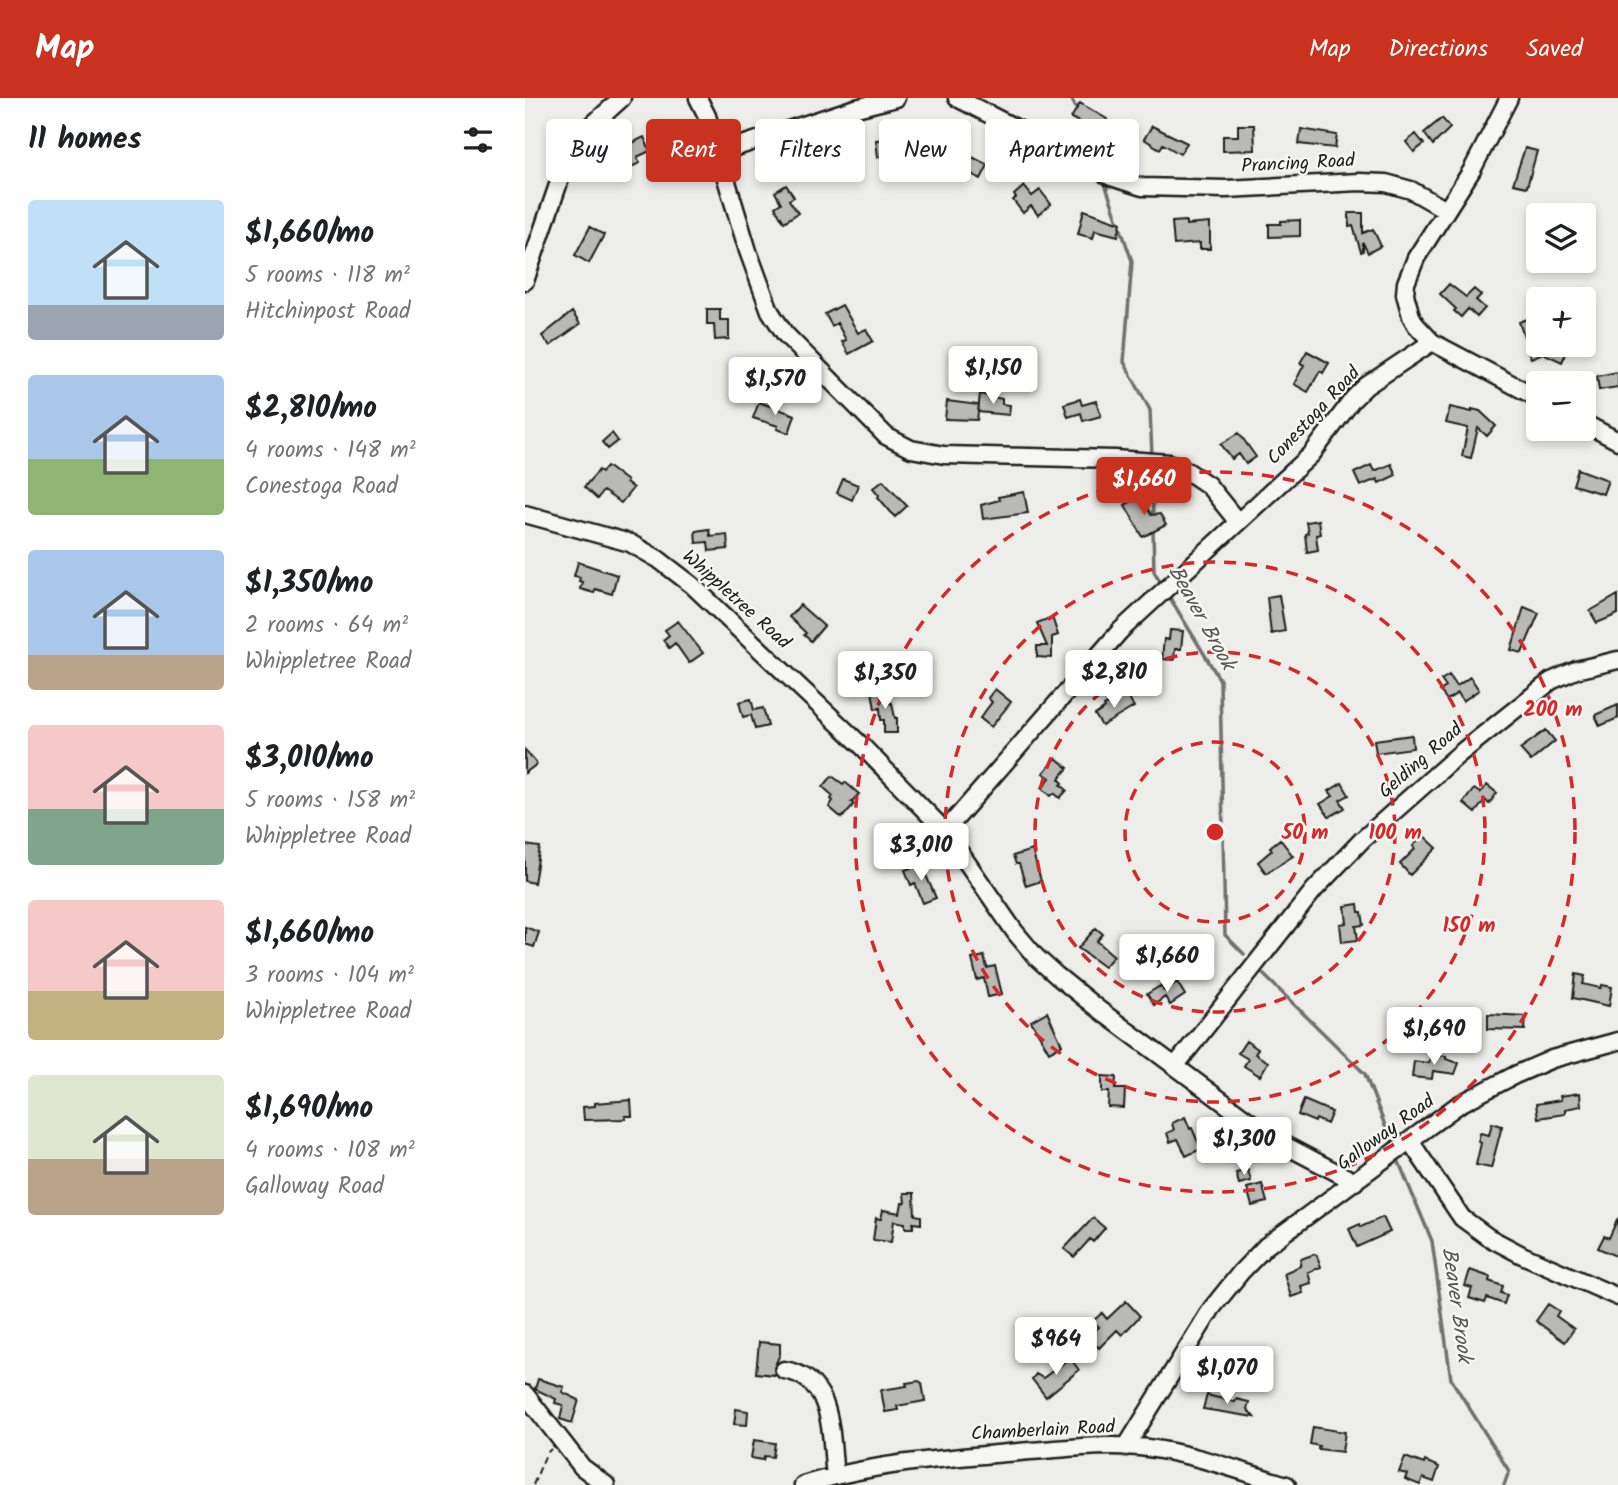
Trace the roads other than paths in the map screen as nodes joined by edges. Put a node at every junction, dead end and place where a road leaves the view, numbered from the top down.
1 (622, 98) edge
2 (698, 98) edge
3 (896, 98) edge
4 (957, 98) edge
5 (1509, 98) edge
6 (708, 119) edge
7 (741, 145) edge
8 (727, 182) edge
9 (1446, 210) junction
10 (525, 281) edge
11 (1432, 342) junction
12 (1526, 392) edge
13 (1596, 429) edge
14 (1618, 441) edge
15 (525, 514) edge
16 (1237, 521) junction
17 (1618, 660) edge
18 (945, 831) junction
19 (1618, 1041) edge
20 (1176, 1066) junction
21 (1410, 1141) junction
22 (1355, 1182) junction
23 (1266, 1247) joint
24 (1618, 1297) edge
25 (784, 1370) dead end
26 (525, 1394) edge
27 (1126, 1447) junction
28 (835, 1476) junction
29 (854, 1479) edge
30 (606, 1485) edge
31 (803, 1485) edge
32 (1287, 1485) edge

1 - 10 street
2 - 6 street
3 - 7 street
4 - 9 street, Prancing Road
5 - 9 street
8 - 16 street
9 - 11 street
11 - 12 street
11 - 16 street, Conestoga Road
13 - 14 street
15 - 18 street, Whippletree Road
16 - 18 street, Conestoga Road
17 - 20 street, Gelding Road
18 - 20 street, Whippletree Road
19 - 21 street, Galloway Road
20 - 22 street, Whippletree Road
21 - 22 street, Galloway Road
21 - 24 street
22 - 23 street, Galloway Road
23 - 27 street, Chamberlain Road
25 - 28 street
26 - 30 street
27 - 29 street, Chamberlain Road
27 - 32 street
28 - 29 street, Chamberlain Road
28 - 31 street, Chamberlain Road

